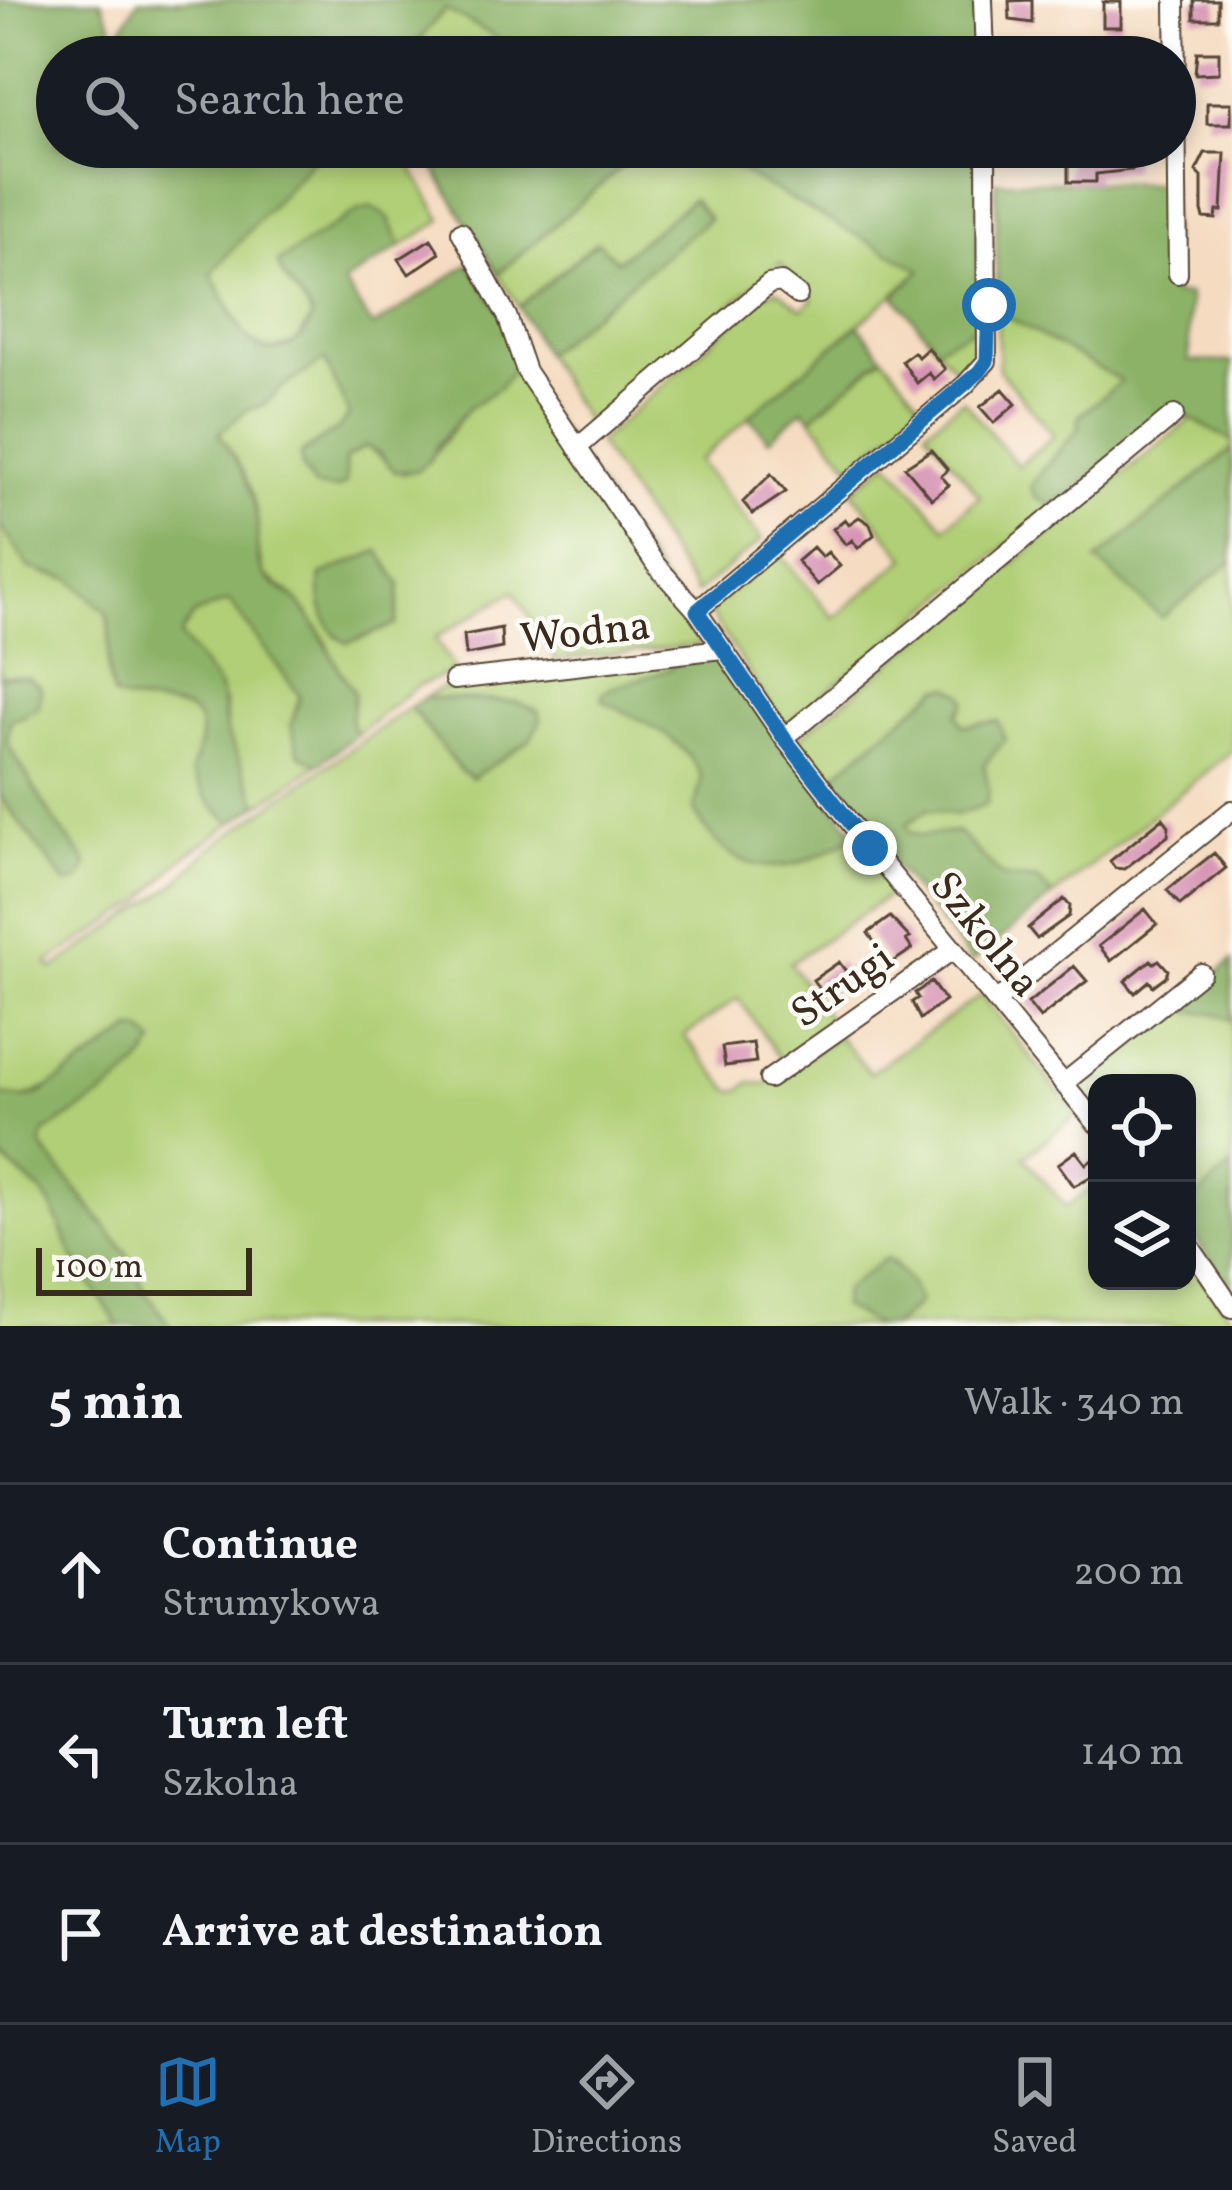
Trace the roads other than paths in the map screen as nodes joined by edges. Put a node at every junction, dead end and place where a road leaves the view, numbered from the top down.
1 (983, 0) edge
2 (1175, 0) edge
3 (984, 36) edge
4 (1175, 36) edge
5 (986, 168) edge
6 (1177, 168) edge
7 (461, 232) dead end
8 (1178, 274) dead end
9 (798, 295) dead end
10 (1174, 415) dead end
11 (577, 448) junction
12 (697, 611) junction
13 (722, 650) junction
14 (454, 680) dead end
15 (784, 738) junction
16 (1232, 810) edge
17 (954, 949) junction
18 (1201, 973) dead end
19 (996, 1001) junction
20 (769, 1079) dead end
21 (1064, 1083) junction
22 (1088, 1113) edge
23 (1196, 1256) edge
24 (1232, 1308) edge

1 - 3 street
2 - 4 street
5 - 12 street
6 - 8 street
7 - 11 street, Szkolna
9 - 11 street
10 - 15 street
11 - 12 street, Szkolna
12 - 13 street, Szkolna
13 - 14 street, Wodna
13 - 15 street, Szkolna
15 - 17 street, Szkolna
16 - 19 street
17 - 19 street, Szkolna
17 - 20 street, Strugi
18 - 21 street
19 - 21 street, Szkolna
21 - 22 street, Szkolna
23 - 24 street

